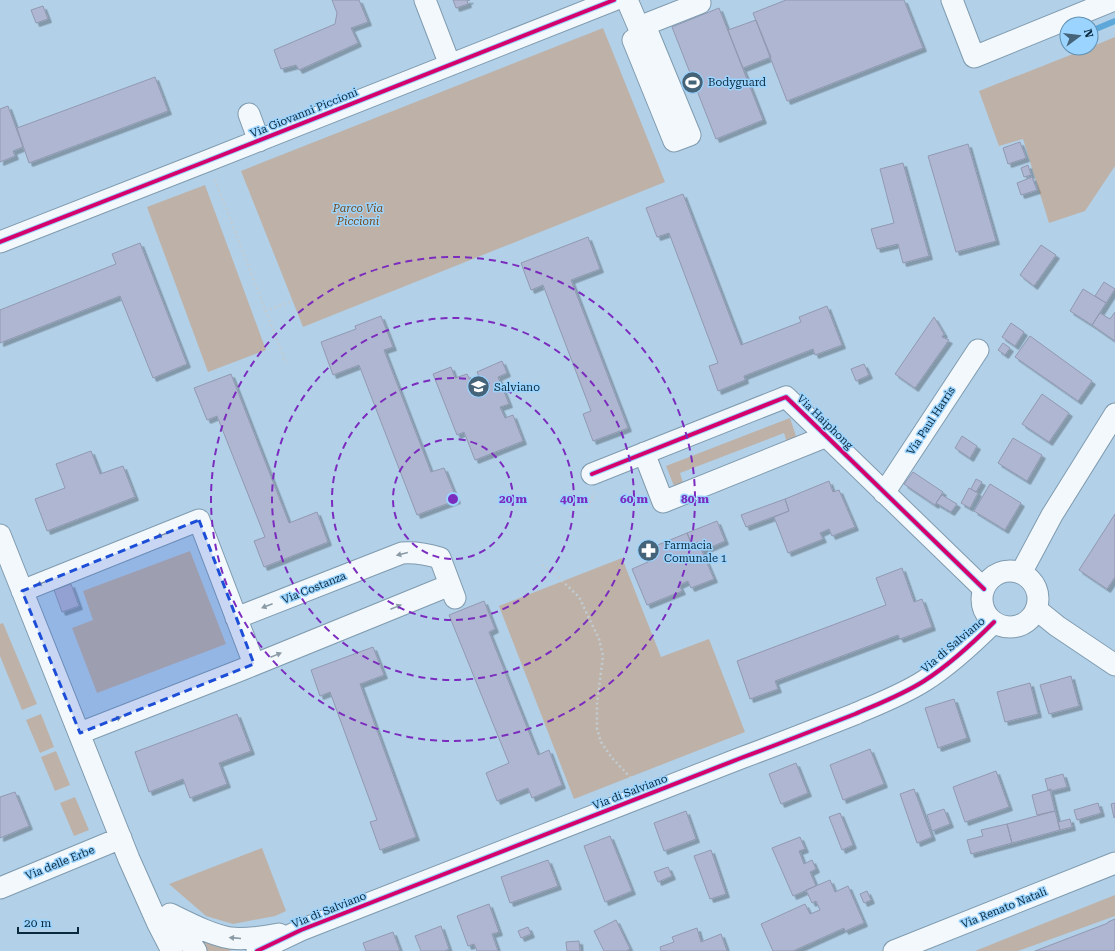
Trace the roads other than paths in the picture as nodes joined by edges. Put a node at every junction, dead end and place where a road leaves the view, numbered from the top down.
1 (425, 0) edge
2 (614, 0) edge
3 (628, 0) edge
4 (952, 0) edge
5 (1114, 0) edge
6 (700, 3) dead end
7 (450, 65) junction
8 (249, 114) dead end
9 (259, 141) junction
10 (0, 242) edge
11 (978, 350) dead end
12 (1115, 414) edge
13 (827, 436) junction
14 (644, 453) junction
15 (592, 474) dead end
16 (884, 493) junction
17 (0, 535) edge
18 (1021, 572) junction
19 (984, 589) junction
20 (22, 590) junction
21 (1036, 609) junction
22 (236, 618) junction
23 (994, 622) junction
24 (254, 664) junction
25 (1115, 665) edge
26 (80, 734) junction
27 (120, 838) junction
28 (1115, 864) edge
29 (0, 888) edge
30 (164, 919) junction
31 (302, 930) junction
32 (163, 951) edge
33 (172, 951) edge
34 (196, 951) edge
35 (257, 951) edge
36 (894, 951) edge

1 - 7 street
2 - 7 street, Via Giovanni Piccioni
3 - 6 street
4 - 5 street
7 - 9 street, Via Giovanni Piccioni
8 - 9 street
9 - 10 street, Via Giovanni Piccioni
11 - 16 street, Via Paul Harris
12 - 18 street
13 - 14 street, Via Haiphong
13 - 14 street, Via Haiphong
13 - 16 street, Via Haiphong
14 - 15 street, Via Haiphong
16 - 19 street, Via Haiphong
17 - 20 street
18 - 19 street
18 - 21 street
19 - 23 street
22 -> 20 street
20 - 26 street
21 - 23 street
21 - 25 street
22 - 24 street
24 -> 22 street, Via Costanza
23 - 31 street, Via di Salviano
26 -> 24 street
26 - 27 street
27 - 29 street, Via delle Erbe
27 - 30 street
28 - 36 street, Via Renato Natali
31 -> 30 street
30 - 32 street
30 - 33 street
30 - 34 street
31 - 35 street, Via di Salviano

